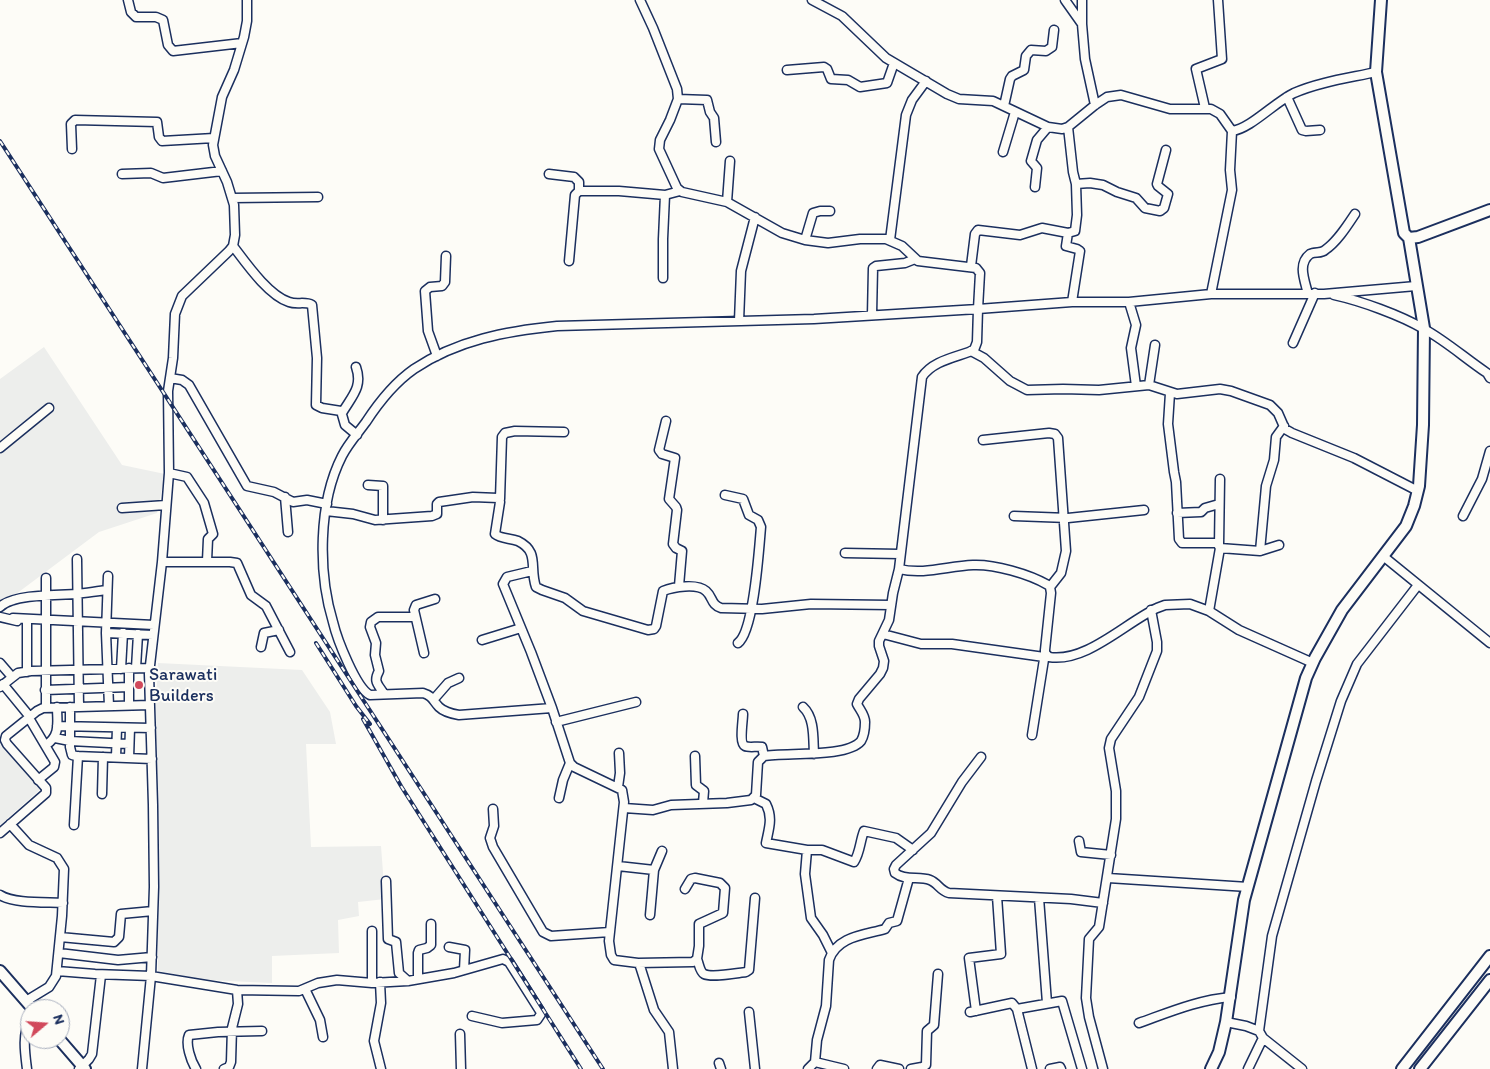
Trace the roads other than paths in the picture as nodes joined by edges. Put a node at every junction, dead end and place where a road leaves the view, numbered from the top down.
1 (128, 0) edge
2 (247, 0) edge
3 (640, 0) edge
4 (812, 0) edge
5 (1065, 0) edge
6 (1082, 0) edge
7 (1218, 0) edge
8 (1380, 0) edge
9 (1082, 24) junction
10 (1054, 30) dead end
11 (242, 43) junction
12 (894, 63) junction
13 (787, 70) dead end
14 (1376, 72) junction
15 (926, 81) junction
16 (1287, 97) junction
17 (678, 99) junction
18 (1095, 104) junction
19 (1004, 106) junction
20 (1205, 108) junction
21 (1015, 112) junction
22 (1048, 127) junction
23 (1068, 127) junction
24 (1320, 130) dead end
25 (1232, 131) junction
26 (214, 138) junction
27 (716, 142) dead end
28 (72, 149) dead end
29 (1166, 150) dead end
30 (1003, 152) dead end
31 (730, 161) dead end
32 (222, 171) junction
33 (122, 174) dead end
34 (549, 174) dead end
35 (1076, 184) junction
36 (1035, 187) dead end
37 (579, 191) junction
38 (680, 191) junction
39 (665, 195) junction
40 (318, 197) dead end
41 (232, 198) junction
42 (727, 202) junction
43 (1490, 210) edge
44 (830, 211) dead end
45 (1354, 214) dead end
46 (755, 218) junction
47 (1068, 233) junction
48 (1409, 238) junction
49 (805, 240) junction
50 (890, 240) junction
51 (233, 246) junction
52 (446, 256) dead end
53 (915, 259) junction
54 (569, 261) dead end
55 (971, 266) junction
56 (663, 278) dead end
57 (1416, 286) junction
58 (1211, 294) junction
59 (1311, 294) junction
60 (1324, 294) junction
61 (1072, 302) junction
62 (1129, 302) junction
63 (978, 309) junction
64 (872, 315) junction
65 (739, 321) junction
66 (1424, 328) junction
67 (1293, 343) dead end
68 (1155, 345) dead end
69 (971, 351) junction
70 (437, 356) junction
71 (356, 366) dead end
72 (170, 378) junction
73 (1490, 378) edge
74 (1149, 385) junction
75 (1136, 386) junction
76 (1170, 393) junction
77 (49, 408) dead end
78 (342, 413) junction
79 (666, 421) dead end
80 (1284, 426) junction
81 (564, 432) dead end
82 (357, 435) junction
83 (983, 440) dead end
84 (0, 448) edge
85 (1490, 451) edge
86 (169, 473) junction
87 (1220, 479) dead end
88 (368, 485) dead end
89 (1418, 491) junction
90 (725, 495) dead end
91 (285, 497) junction
92 (500, 499) junction
93 (1219, 504) junction
94 (166, 505) junction
95 (122, 508) dead end
96 (326, 508) junction
97 (1144, 510) dead end
98 (1177, 513) junction
99 (1014, 516) dead end
100 (1463, 516) dead end
101 (1064, 518) junction
102 (383, 520) junction
103 (288, 532) dead end
104 (1279, 545) dead end
105 (1220, 546) junction
106 (1260, 551) junction
107 (845, 553) dead end
108 (900, 554) junction
109 (1383, 556) junction
110 (77, 558) dead end
111 (207, 561) junction
112 (162, 562) junction
113 (900, 569) junction
114 (532, 571) junction
115 (108, 576) dead end
116 (46, 578) dead end
117 (1418, 585) junction
118 (680, 586) junction
119 (1050, 587) junction
120 (108, 590) junction
121 (46, 594) junction
122 (77, 594) junction
123 (435, 599) dead end
124 (891, 605) junction
125 (0, 607) edge
126 (752, 608) junction
127 (1152, 610) junction
128 (1209, 611) junction
129 (0, 617) edge
130 (414, 617) junction
131 (13, 618) dead end
132 (45, 620) junction
133 (26, 621) junction
134 (78, 621) junction
135 (106, 622) junction
136 (154, 625) junction
137 (522, 628) junction
138 (279, 630) junction
139 (106, 633) junction
140 (123, 634) junction
141 (138, 634) junction
142 (883, 634) junction
143 (153, 635) junction
144 (482, 640) dead end
145 (738, 643) dead end
146 (1490, 643) edge
147 (261, 647) dead end
148 (290, 652) dead end
149 (424, 653) dead end
150 (1045, 655) junction
151 (0, 663) edge
152 (1312, 663) junction
153 (128, 668) junction
154 (149, 668) junction
155 (78, 669) junction
156 (107, 669) junction
157 (45, 671) junction
158 (27, 672) junction
159 (12, 677) junction
160 (459, 678) dead end
161 (2, 686) edge
162 (109, 687) junction
163 (129, 687) junction
164 (78, 688) junction
165 (45, 690) junction
166 (384, 694) junction
167 (434, 699) junction
168 (636, 702) dead end
169 (129, 705) junction
170 (150, 705) junction
171 (109, 706) junction
172 (46, 707) junction
173 (57, 707) junction
174 (70, 707) junction
175 (79, 707) junction
176 (804, 707) dead end
177 (552, 708) junction
178 (743, 714) dead end
179 (29, 718) junction
180 (556, 722) junction
181 (57, 726) junction
182 (70, 727) junction
183 (117, 728) junction
184 (130, 728) junction
185 (151, 728) junction
186 (1032, 735) dead end
187 (55, 738) junction
188 (70, 741) junction
189 (116, 744) junction
190 (129, 744) junction
191 (46, 745) junction
192 (619, 753) dead end
193 (814, 754) junction
194 (78, 756) junction
195 (695, 756) dead end
196 (764, 756) junction
197 (103, 757) junction
198 (981, 757) dead end
199 (116, 758) junction
200 (129, 758) junction
201 (152, 758) junction
202 (570, 763) junction
203 (38, 780) junction
204 (618, 787) junction
205 (102, 794) dead end
206 (559, 798) dead end
207 (754, 798) junction
208 (702, 803) junction
209 (624, 808) junction
210 (494, 809) dead end
211 (10, 824) junction
212 (74, 825) dead end
213 (0, 833) edge
214 (1079, 841) dead end
215 (807, 850) junction
216 (912, 850) junction
217 (662, 851) dead end
218 (1111, 855) junction
219 (618, 866) junction
220 (654, 870) junction
221 (909, 878) junction
222 (1108, 878) junction
223 (386, 881) dead end
224 (1248, 887) junction
225 (685, 888) dead end
226 (0, 895) edge
227 (997, 896) junction
228 (754, 898) dead end
229 (1039, 898) junction
230 (63, 903) junction
231 (1103, 903) junction
232 (153, 912) junction
233 (650, 915) dead end
234 (431, 924) dead end
235 (372, 931) dead end
236 (610, 932) junction
237 (60, 937) junction
238 (449, 947) dead end
239 (59, 953) junction
240 (832, 953) junction
241 (1490, 956) edge
242 (152, 957) junction
243 (697, 960) junction
244 (638, 963) junction
245 (57, 970) junction
246 (464, 970) junction
247 (0, 971) edge
248 (938, 974) dead end
249 (101, 975) junction
250 (151, 976) junction
251 (418, 979) junction
252 (1490, 980) edge
253 (408, 981) junction
254 (376, 982) junction
255 (305, 989) junction
256 (238, 990) junction
257 (1231, 997) junction
258 (25, 999) edge
259 (36, 999) edge
260 (1047, 1003) junction
261 (1017, 1009) junction
262 (749, 1012) dead end
263 (472, 1016) dead end
264 (1226, 1022) junction
265 (1139, 1023) dead end
266 (262, 1031) dead end
267 (232, 1032) junction
268 (460, 1034) dead end
269 (1261, 1035) junction
270 (323, 1037) dead end
271 (26, 1049) edge
272 (67, 1049) edge
273 (815, 1062) junction
274 (82, 1068) edge
275 (27, 1069) edge
276 (142, 1069) edge
277 (196, 1069) edge
278 (224, 1069) edge
279 (381, 1069) edge
280 (461, 1069) edge
281 (673, 1069) edge
282 (755, 1069) edge
283 (808, 1069) edge
284 (844, 1069) edge
285 (877, 1069) edge
286 (899, 1069) edge
287 (911, 1069) edge
288 (1032, 1069) edge
289 (1050, 1069) edge
290 (1061, 1069) edge
291 (1082, 1069) edge
292 (1103, 1069) edge
293 (1211, 1069) edge
294 (1248, 1069) edge
295 (1302, 1069) edge
296 (1402, 1069) edge
297 (1420, 1069) edge

1 - 11 street
2 - 11 street
3 - 17 street
4 - 12 street
5 - 9 street
6 - 9 street
7 - 20 street
8 - 14 street
9 - 18 street
10 - 19 street
11 - 26 street
12 - 13 street
12 - 15 street
14 - 16 street
14 - 48 street
15 - 19 street
15 - 50 street
16 - 24 street
16 - 25 street
17 - 27 street
17 - 38 street
18 - 20 street
18 - 23 street
19 - 21 street
20 - 25 street
21 - 22 street
21 - 30 street
22 - 23 street
22 - 36 street
23 - 35 street
25 - 58 street
26 - 28 street
26 - 32 street
29 - 35 street
31 - 42 street
32 - 33 street
32 - 41 street
34 - 37 street
35 - 47 street
37 - 39 street
37 - 54 street
38 - 39 street
38 - 42 street
39 - 56 street
40 - 41 street
41 - 51 street
42 - 46 street
43 - 48 street
44 - 49 street
45 - 59 street
46 - 49 street
46 - 65 street
47 - 55 street
47 - 61 street
48 - 57 street
49 - 50 street
50 - 53 street
51 - 72 street
51 - 78 street
52 - 70 street
53 - 55 street
53 - 64 street
55 - 63 street
57 - 60 street
57 - 66 street
58 - 59 street
58 - 62 street
59 - 60 street
59 - 67 street
60 - 66 street
61 - 62 street
61 - 63 street
62 - 75 street
63 - 64 street
63 - 69 street
64 - 65 street
65 - 70 street
66 - 73 street
66 - 89 street
68 - 74 street
69 - 75 street
69 - 108 street
70 - 82 street
71 - 78 street
72 - 86 street
72 - 91 street
74 - 75 street
74 - 76 street
76 - 80 street
76 - 98 street
77 - 84 street
78 - 82 street
79 - 118 street
80 - 89 street
80 - 106 street
81 - 92 street
82 - 96 street
83 - 101 street
85 - 100 street
86 - 94 street
86 - 111 street
87 - 93 street
88 - 102 street
89 - 109 street
90 - 126 street
91 - 96 street
91 - 103 street
92 - 102 street
92 - 114 street
93 - 98 street
93 - 105 street
94 - 95 street
94 - 112 street
96 - 102 street
96 - 166 street
97 - 101 street
98 - 105 street
99 - 101 street
101 - 119 street
104 - 106 street
105 - 106 street
105 - 128 street
107 - 108 street
108 - 113 street
109 - 117 street
109 - 152 street
110 - 122 street
111 - 112 street
111 - 138 street
112 - 136 street
113 - 119 street
113 - 124 street
114 - 118 street
114 - 137 street
115 - 120 street
116 - 121 street
117 - 146 street
117 - 269 street
118 - 126 street
119 - 150 street
120 - 122 street
120 - 135 street
121 - 122 street
121 - 125 street
121 - 132 street
122 - 134 street
123 - 130 street
124 - 126 street
124 - 142 street
126 - 145 street
127 - 128 street
127 - 150 street
127 - 218 street
128 - 152 street
129 - 133 street
130 - 149 street
130 - 166 street
131 - 133 street
132 - 133 street
132 - 134 street
132 - 157 street
133 - 158 street
134 - 135 street
134 - 155 street
135 - 136 street
135 - 139 street
136 - 143 street
137 - 144 street
137 - 177 street
138 - 147 street
138 - 148 street
139 - 140 street
139 - 156 street
140 - 141 street
140 - 153 street
141 - 143 street
141 - 153 street
142 - 150 street
142 - 193 street
143 - 154 street
150 - 186 street
151 - 159 street
152 - 224 street
153 - 154 street
153 - 156 street
153 - 163 street
154 - 170 street
155 - 156 street
155 - 157 street
155 - 164 street
156 - 162 street
157 - 158 street
157 - 165 street
158 - 159 street
159 - 161 street
160 - 167 street
161 - 179 street
162 - 163 street
162 - 164 street
162 - 171 street
163 - 169 street
164 - 165 street
164 - 175 street
165 - 172 street
166 - 167 street
167 - 177 street
168 - 180 street
169 - 170 street
169 - 171 street
170 - 185 street
171 - 175 street
172 - 173 street
172 - 179 street
173 - 174 street
173 - 181 street
174 - 175 street
174 - 182 street
176 - 193 street
177 - 180 street
178 - 196 street
179 - 191 street
179 - 203 street
180 - 202 street
181 - 182 street
181 - 187 street
182 - 183 street
182 - 188 street
183 - 184 street
183 - 189 street
184 - 185 street
184 - 190 street
185 - 201 street
187 - 188 street
187 - 191 street
188 - 189 street
188 - 194 street
189 - 190 street
189 - 199 street
190 - 200 street
191 - 203 street
192 - 204 street
193 - 196 street
194 - 197 street
194 - 212 street
195 - 208 street
196 - 207 street
197 - 199 street
197 - 205 street
198 - 216 street
199 - 200 street
200 - 201 street
201 - 232 street
202 - 204 street
202 - 206 street
203 - 211 street
204 - 209 street
207 - 208 street
207 - 215 street
208 - 209 street
209 - 219 street
210 - 236 street
211 - 213 street
211 - 230 street
214 - 218 street
215 - 216 street
215 - 240 street
216 - 221 street
217 - 220 street
218 - 222 street
219 - 220 street
219 - 236 street
220 - 233 street
221 - 227 street
221 - 240 street
222 - 224 street
222 - 231 street
223 - 253 street
224 - 257 street
225 - 243 street
226 - 230 street
227 - 229 street
227 - 261 street
228 - 243 street
229 - 231 street
229 - 260 street
230 - 237 street
231 - 292 street
232 - 237 street
232 - 242 street
234 - 251 street
235 - 254 street
236 - 244 street
237 - 239 street
238 - 246 street
239 - 242 street
239 - 245 street
240 - 273 street
241 - 296 street
242 - 250 street
243 - 244 street
244 - 281 street
245 - 249 street
245 - 259 street
246 - 251 street
246 - 263 street
247 - 258 street
248 - 287 street
249 - 250 street
249 - 274 street
250 - 256 street
250 - 276 street
251 - 253 street
252 - 297 street
253 - 254 street
254 - 255 street
254 - 279 street
255 - 256 street
255 - 270 street
256 - 267 street
257 - 264 street
257 - 265 street
260 - 261 street
260 - 291 street
261 - 288 street
262 - 282 street
264 - 269 street
264 - 293 street
266 - 267 street
267 - 277 street
267 - 278 street
268 - 280 street
269 - 294 street
269 - 295 street
271 - 275 street
272 - 274 street
273 - 283 street
273 - 284 street
285 - 286 street
289 - 290 street

